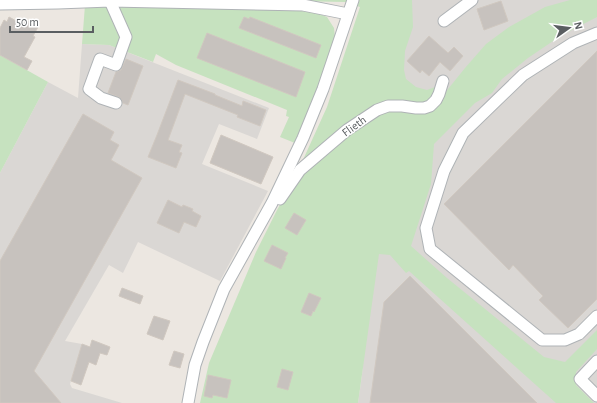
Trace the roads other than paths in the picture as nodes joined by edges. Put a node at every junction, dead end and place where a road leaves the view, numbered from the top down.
1 (353, 0) edge
2 (472, 0) edge
3 (110, 1) junction
4 (0, 4) edge
5 (348, 14) junction
6 (444, 21) dead end
7 (597, 32) edge
8 (443, 81) dead end
9 (116, 103) dead end
10 (273, 200) junction
11 (597, 316) edge
12 (597, 361) edge
13 (597, 396) edge
14 (188, 403) edge

1 - 5 street, Flieth
2 - 6 street
3 - 4 street
3 - 5 street
3 - 9 street
5 - 10 street, Flieth
7 - 11 street
8 - 10 street, Flieth
10 - 14 street, Flieth
12 - 13 street

